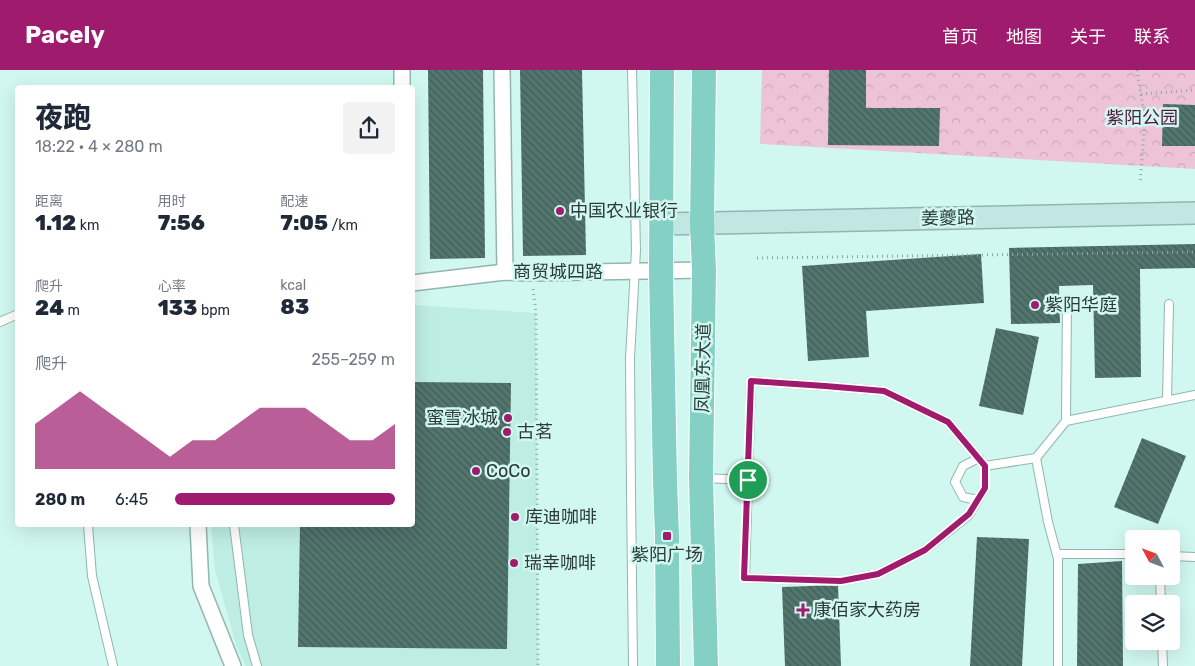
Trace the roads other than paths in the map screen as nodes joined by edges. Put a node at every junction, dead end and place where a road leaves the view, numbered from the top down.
1 (402, 70) edge
2 (502, 70) edge
3 (632, 70) edge
4 (662, 70) edge
5 (704, 70) edge
6 (402, 85) edge
7 (1195, 213) edge
8 (662, 224) junction
9 (702, 224) junction
10 (661, 270) junction
11 (704, 270) junction
12 (635, 271) junction
13 (505, 272) junction
14 (415, 284) edge
15 (1067, 299) dead end
16 (1169, 304) dead end
17 (15, 315) edge
18 (0, 322) edge
19 (1195, 396) edge
20 (1167, 400) junction
21 (1066, 420) junction
22 (979, 458) junction
23 (1036, 458) junction
24 (985, 466) junction
25 (701, 478) junction
26 (748, 480) junction
27 (978, 500) junction
28 (88, 527) edge
29 (198, 527) edge
30 (234, 527) edge
31 (1057, 554) junction
32 (1125, 554) edge
33 (1180, 556) edge
34 (1195, 557) edge
35 (1163, 650) edge
36 (112, 666) edge
37 (233, 666) edge
38 (257, 666) edge
39 (633, 666) edge
40 (668, 666) edge
41 (706, 666) edge
42 (1058, 666) edge
43 (1164, 666) edge

1 - 6 street
2 - 13 street
3 - 12 lane
4 - 8 main road
5 - 9 main road, 凤凰东大道
7 - 9 street, 姜夔路
8 - 9 street, 姜夔路
8 - 10 main road
9 - 11 main road, 凤凰东大道
10 - 11 street, 商贸城四路
10 - 12 street, 商贸城四路
10 - 40 main road
11 - 25 main road, 凤凰东大道
12 - 13 street, 商贸城四路
12 - 39 lane
13 - 14 street, 商贸城四路
15 - 21 lane
16 - 20 lane
17 - 18 lane
19 - 20 lane
20 - 21 lane
21 - 23 lane
22 - 24 lane
22 - 26 lane
22 - 27 lane
23 - 24 lane
23 - 31 lane
24 - 27 lane
25 - 26 lane
25 - 41 main road, 凤凰东大道
26 - 27 lane
28 - 36 lane
29 - 37 street
30 - 38 lane
31 - 32 lane
31 - 42 lane
33 - 34 lane
35 - 43 lane

